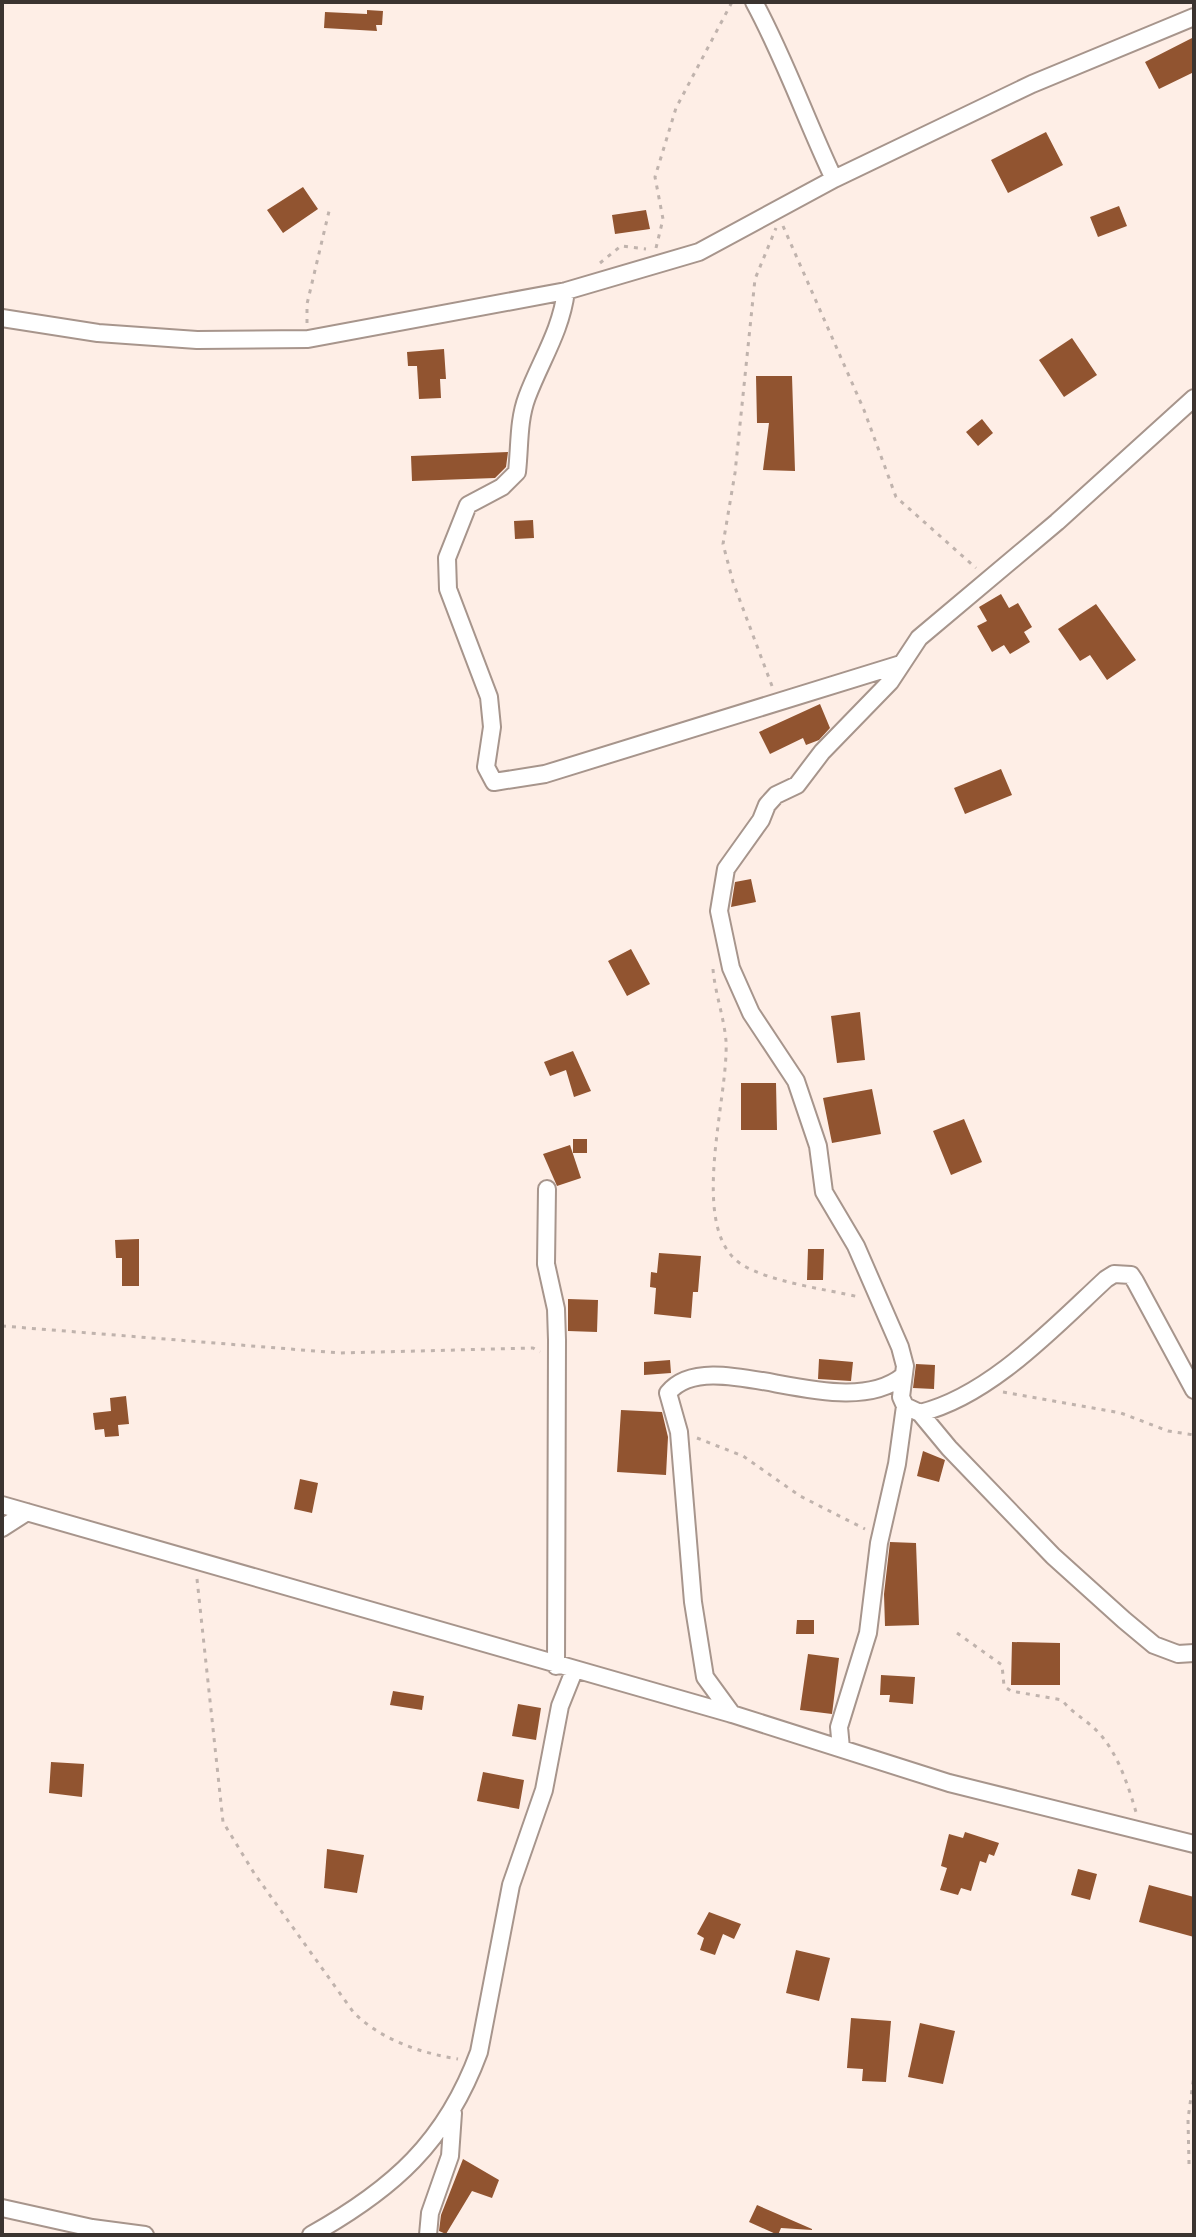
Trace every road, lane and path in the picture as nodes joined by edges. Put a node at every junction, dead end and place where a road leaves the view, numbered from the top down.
1 (732, 2) edge
2 (754, 2) edge
3 (1194, 17) edge
4 (834, 179) junction
5 (330, 207) dead end
6 (584, 286) junction
7 (566, 291) junction
8 (2, 318) edge
9 (308, 339) junction
10 (1194, 398) edge
11 (992, 578) junction
12 (901, 664) junction
13 (777, 701) junction
14 (713, 967) dead end
15 (547, 1189) dead end
16 (878, 1302) junction
17 (2, 1326) edge
18 (557, 1361) junction
19 (903, 1376) junction
20 (982, 1382) junction
21 (1194, 1390) edge
22 (912, 1409) junction
23 (679, 1432) junction
24 (1194, 1435) edge
25 (2, 1505) edge
26 (27, 1512) junction
27 (2, 1528) edge
28 (879, 1543) junction
29 (195, 1559) junction
30 (957, 1633) dead end
31 (1194, 1653) edge
32 (556, 1666) junction
33 (574, 1671) junction
34 (732, 1714) junction
35 (841, 1748) junction
36 (1142, 1831) junction
37 (1194, 1844) edge
38 (475, 2062) junction
39 (1194, 2075) edge
40 (454, 2106) junction
41 (1189, 2164) dead end
42 (2, 2208) edge
43 (337, 2227) edge
44 (145, 2235) edge
45 (311, 2235) edge
46 (428, 2235) edge

1 - 6 path
2 - 4 street
3 - 4 street
4 - 6 street
5 - 9 path
6 - 7 street
7 - 9 street
7 - 13 street
8 - 9 street
10 - 11 street
11 - 12 street
11 - 13 path
12 - 13 street
12 - 16 street
14 - 16 path
15 - 18 street
16 - 19 street
17 - 18 path
18 - 32 street
19 - 22 street
19 - 23 street
20 - 21 street
20 - 22 street
20 - 24 path
22 - 28 street
22 - 31 street
23 - 28 path
23 - 34 street
25 - 26 street
26 - 27 street
26 - 29 street
28 - 35 street
29 - 32 street
29 - 38 path
30 - 36 path
32 - 33 street
33 - 34 street
33 - 38 street
34 - 35 street
35 - 36 street
36 - 37 street
38 - 40 street
39 - 41 path
40 - 43 street
40 - 46 street
42 - 44 street
43 - 45 street

